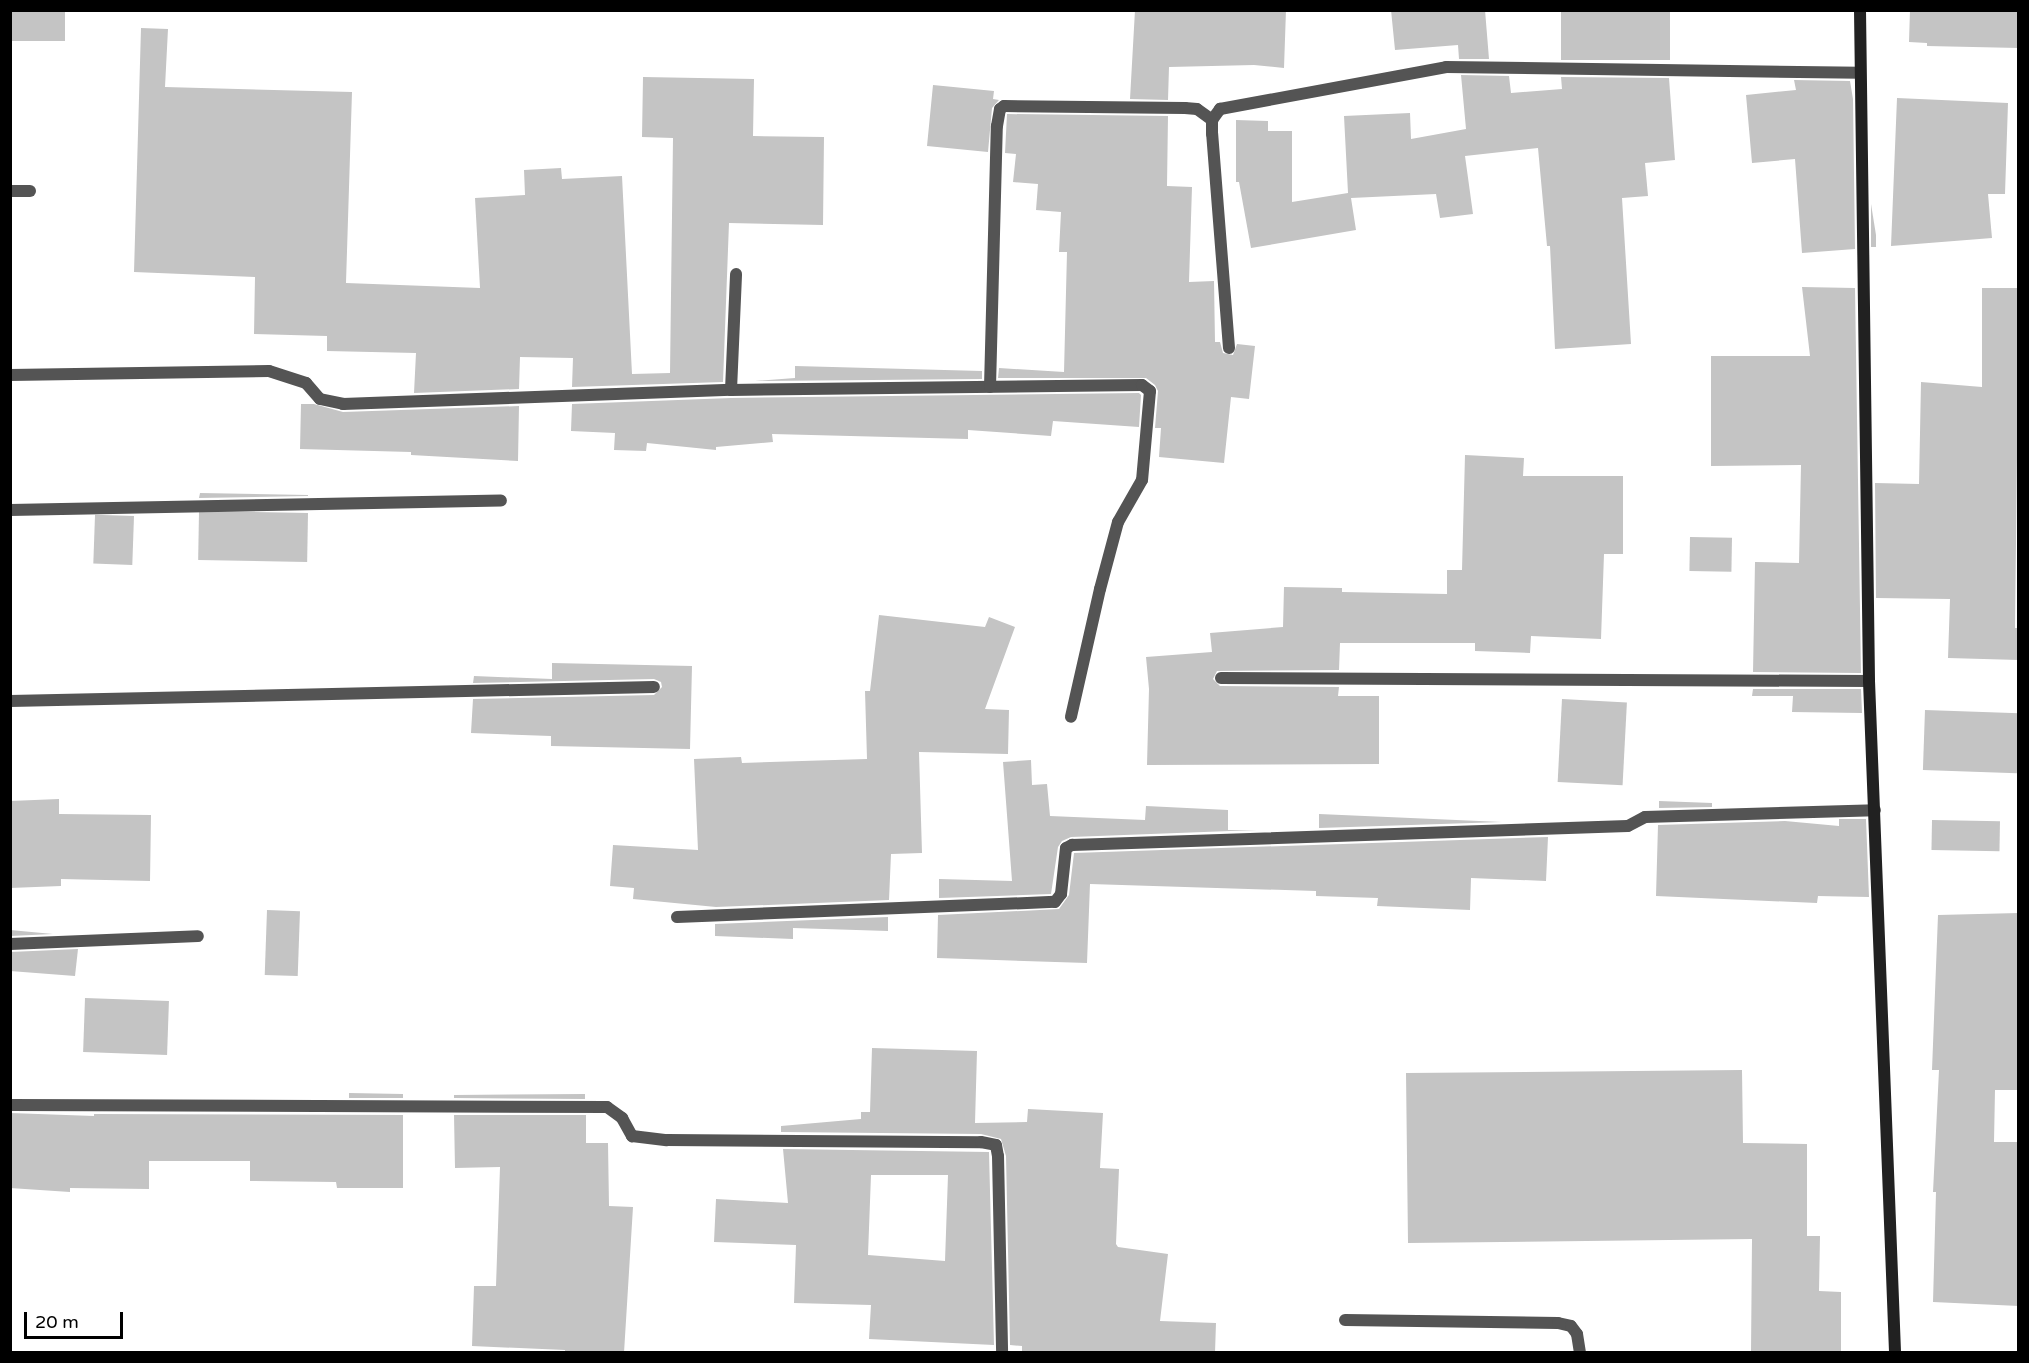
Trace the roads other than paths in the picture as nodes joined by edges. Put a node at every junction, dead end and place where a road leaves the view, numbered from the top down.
1 (1860, 10) edge
2 (1860, 73) junction
3 (1212, 120) junction
4 (10, 191) edge
5 (30, 191) dead end
6 (736, 274) dead end
7 (1228, 348) dead end
8 (10, 375) edge
9 (990, 387) junction
10 (730, 390) junction
11 (501, 501) dead end
12 (10, 510) edge
13 (1221, 678) dead end
14 (1869, 681) junction
15 (654, 687) dead end
16 (10, 701) edge
17 (1071, 717) dead end
18 (1875, 810) junction
19 (677, 917) dead end
20 (198, 936) dead end
21 (10, 944) edge
22 (10, 1105) edge
23 (1345, 1320) dead end
24 (1002, 1353) edge
25 (1580, 1353) edge
26 (1895, 1353) edge

1 - 2 main road
2 - 3 street
2 - 14 main road
3 - 7 street
3 - 9 street
4 - 5 street
6 - 10 street
8 - 10 street
9 - 10 street
9 - 17 street
11 - 12 street
13 - 14 street
14 - 18 main road
15 - 16 street
18 - 19 street
18 - 26 main road
20 - 21 street
22 - 24 street
23 - 25 street

